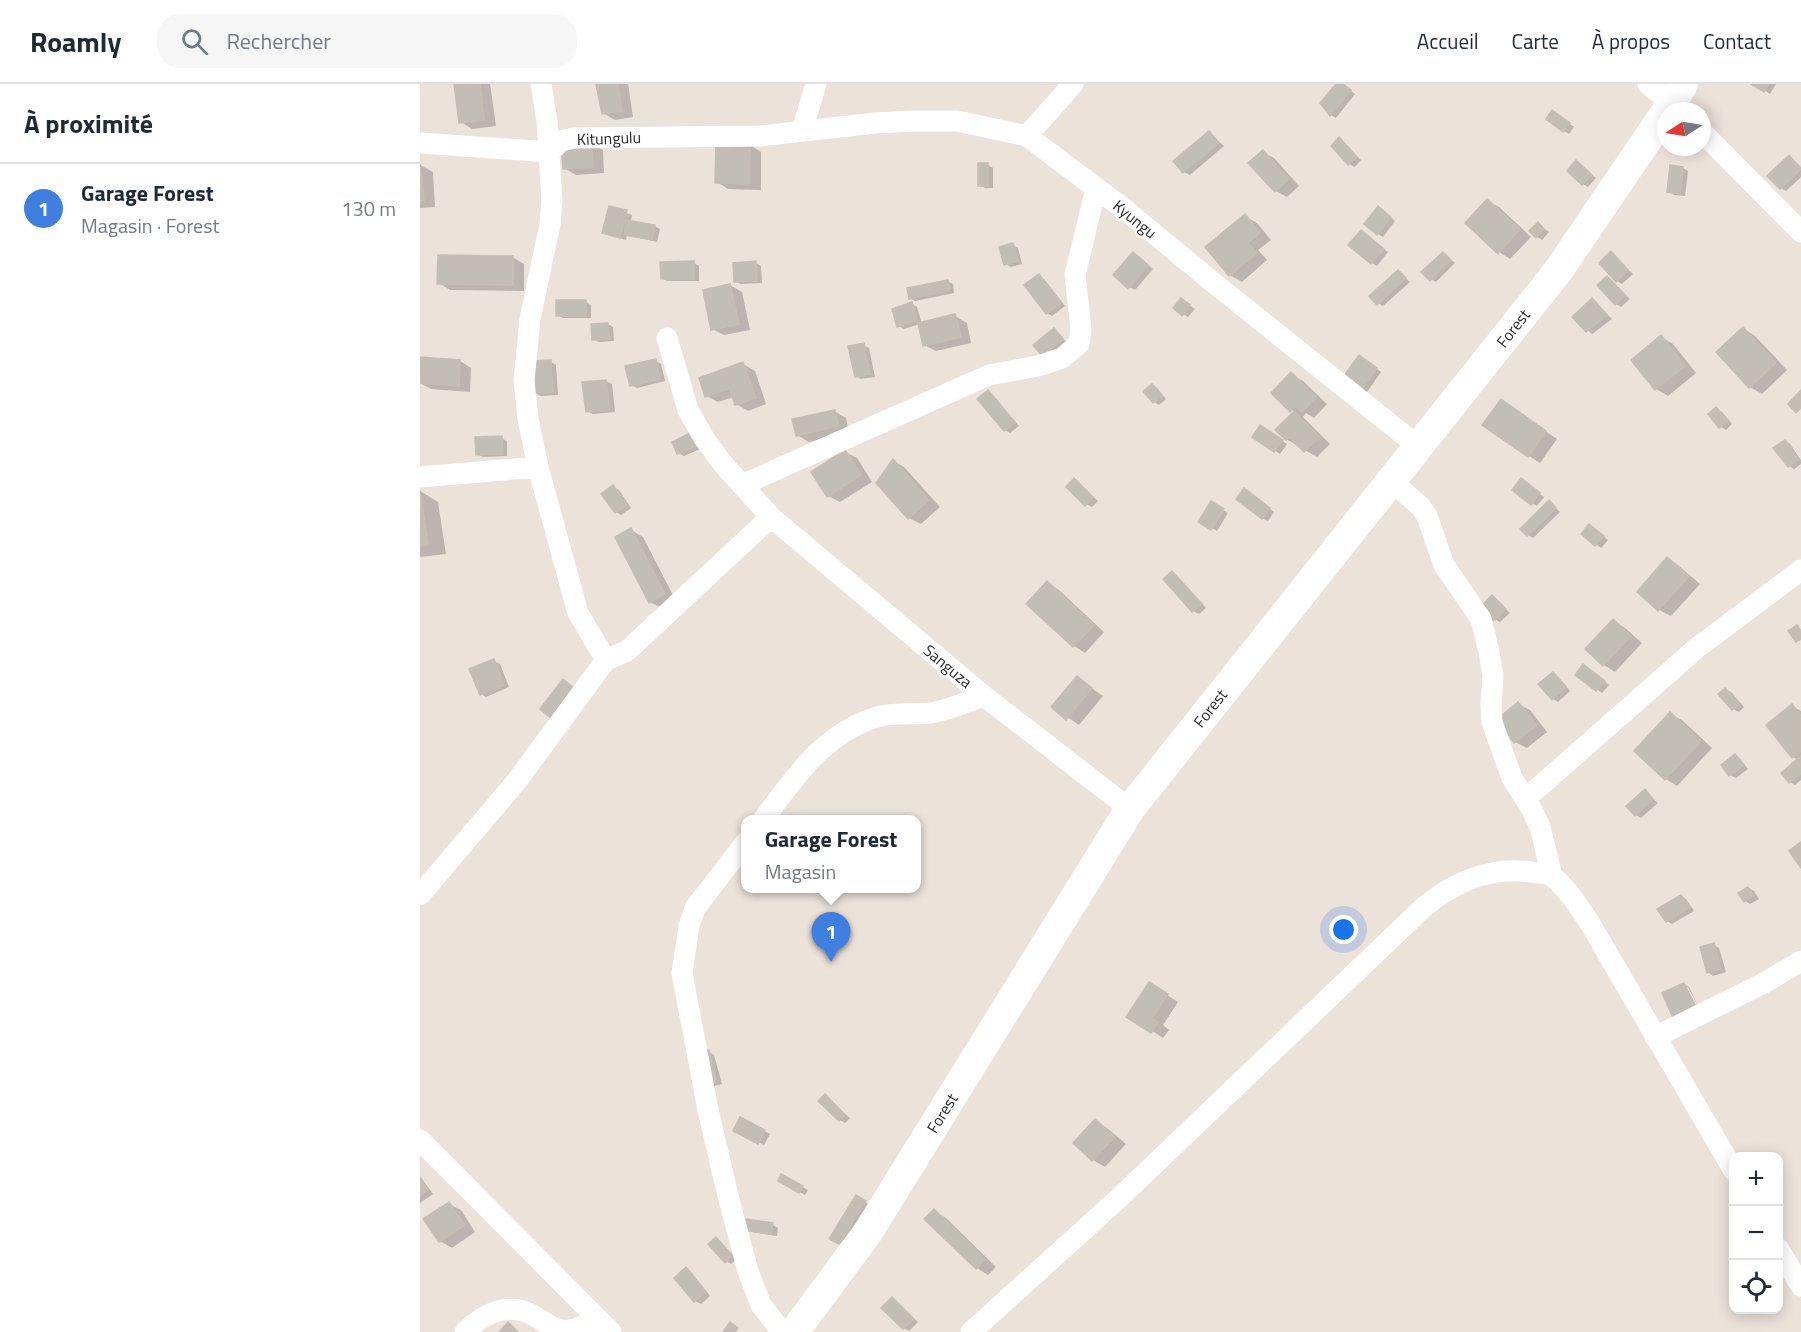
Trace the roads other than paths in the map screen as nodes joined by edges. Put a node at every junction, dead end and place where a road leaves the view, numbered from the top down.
1 (541, 84) edge
2 (816, 84) edge
3 (1073, 84) edge
4 (1648, 84) edge
5 (1670, 102) edge
6 (1657, 127) edge
7 (802, 131) junction
8 (1027, 136) junction
9 (1711, 141) edge
10 (420, 143) edge
11 (550, 152) junction
12 (1096, 188) junction
13 (1801, 232) edge
14 (667, 339) dead end
15 (1419, 447) junction
16 (538, 467) junction
17 (420, 477) edge
18 (1390, 480) junction
19 (742, 485) junction
20 (771, 516) junction
21 (1801, 570) edge
22 (606, 660) junction
23 (984, 696) junction
24 (1525, 798) junction
25 (1130, 809) junction
26 (766, 815) edge
27 (741, 848) edge
28 (1552, 876) junction
29 (420, 895) edge
30 (1801, 961) edge
31 (1655, 1037) junction
32 (420, 1140) edge
33 (1729, 1163) edge
34 (1783, 1254) edge
35 (1800, 1281) edge
36 (604, 1325) edge
37 (465, 1332) edge
38 (782, 1332) edge
39 (794, 1332) edge
40 (971, 1332) edge

1 - 11 street
2 - 7 street
3 - 8 street
4 - 5 street
6 - 15 street, Forest
7 - 8 street, Kyungu
7 - 11 street, Kitungulu
8 - 12 street, Kyungu
9 - 13 street
10 - 11 street
11 - 16 street
12 - 15 street, Kyungu
12 - 19 street
14 - 19 street, Sanguza
15 - 18 street, Forest
16 - 17 street
16 - 22 street
18 - 24 street
18 - 25 street, Forest
19 - 20 street, Sanguza
20 - 22 street
20 - 23 street, Sanguza
21 - 24 street
22 - 29 street
23 - 25 street, Sanguza
23 - 26 street
24 - 28 street
25 - 39 street, Forest
27 - 38 street
28 - 31 street
28 - 40 street
30 - 31 street
31 - 33 street
32 - 36 street
34 - 35 street
36 - 37 street

